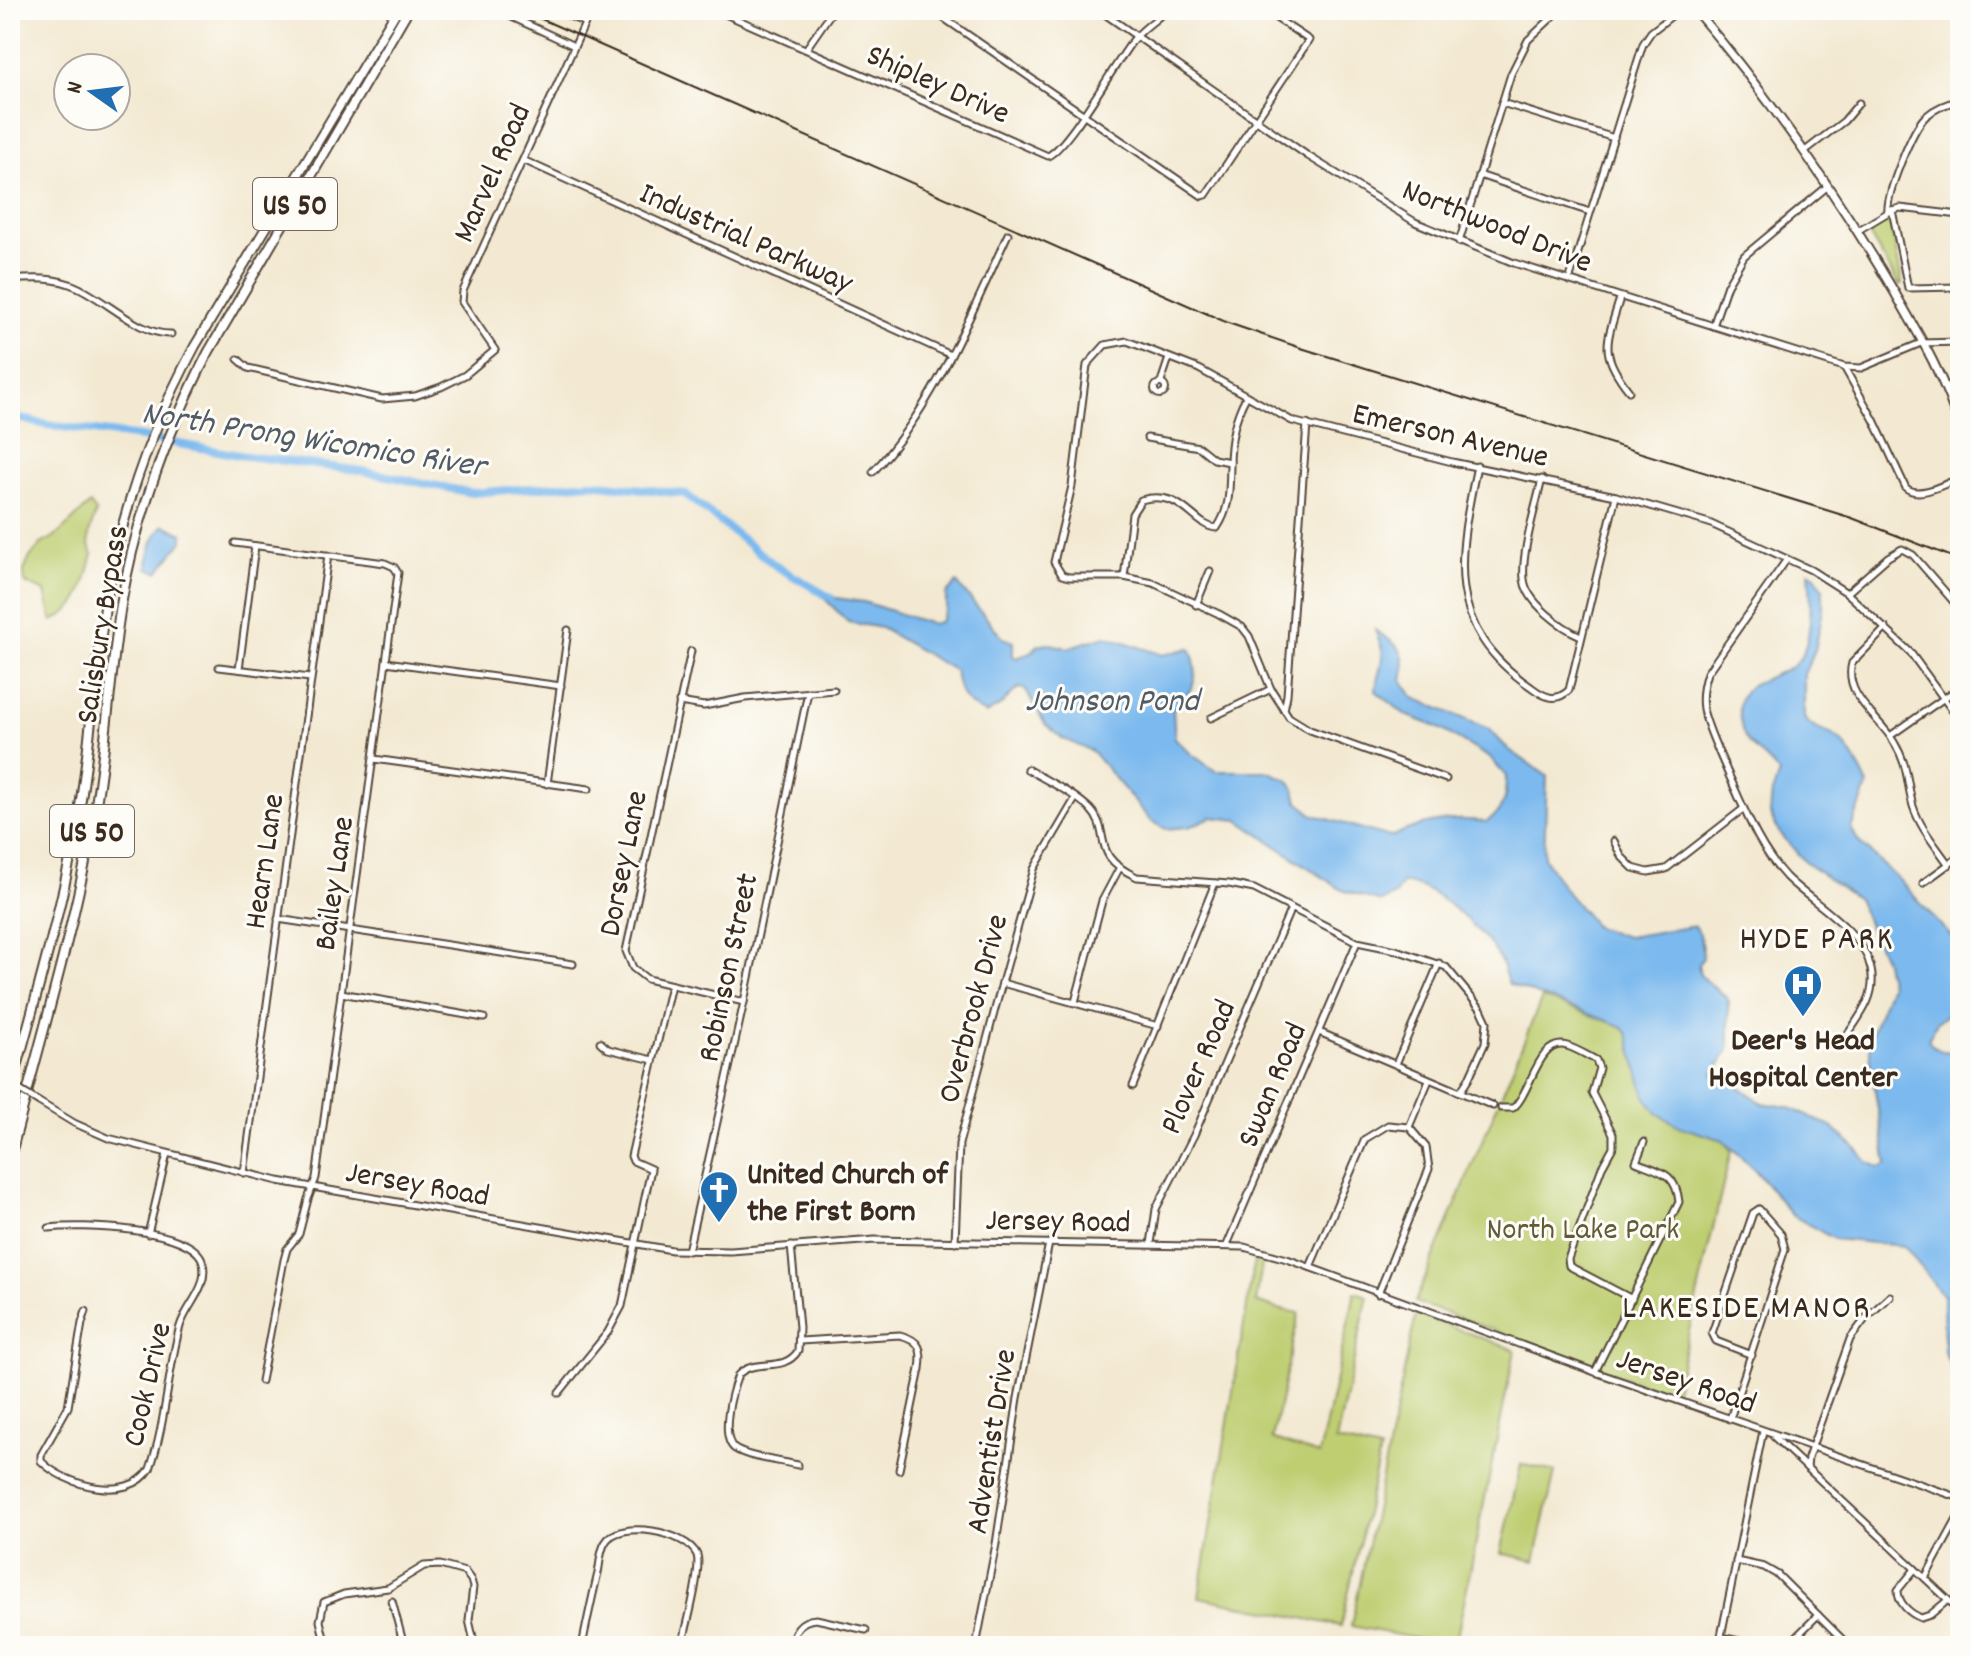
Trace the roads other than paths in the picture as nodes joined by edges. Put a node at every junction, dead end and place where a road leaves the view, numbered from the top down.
1 (397, 10) edge
2 (408, 10) edge
3 (497, 10) edge
4 (556, 10) edge
5 (591, 10) edge
6 (716, 10) edge
7 (833, 10) edge
8 (932, 10) edge
9 (1099, 10) edge
10 (1167, 10) edge
11 (1264, 10) edge
12 (1560, 10) edge
13 (1679, 10) edge
14 (1695, 10) edge
15 (585, 23) junction
16 (1136, 36) junction
17 (574, 46) junction
18 (806, 49) junction
19 (1960, 101) edge
20 (1502, 103) junction
21 (1859, 103) dead end
22 (1083, 115) junction
23 (1258, 120) junction
24 (1614, 138) junction
25 (1805, 151) junction
26 (523, 160) junction
27 (1479, 175) junction
28 (1829, 186) junction
29 (1890, 211) junction
30 (1590, 212) junction
31 (1960, 215) edge
32 (1857, 231) junction
33 (1008, 234) dead end
34 (1459, 242) junction
35 (10, 280) edge
36 (1568, 281) junction
37 (1960, 287) edge
38 (1620, 298) junction
39 (1713, 326) junction
40 (171, 334) dead end
41 (1960, 342) edge
42 (1921, 343) junction
43 (951, 355) junction
44 (1169, 358) junction
45 (238, 359) dead end
46 (1844, 367) junction
47 (1161, 382) dead end
48 (1629, 391) dead end
49 (1246, 397) junction
50 (1957, 407) edge
51 (1960, 416) edge
52 (1307, 424) junction
53 (1960, 430) edge
54 (1147, 438) dead end
55 (1230, 462) junction
56 (1477, 466) junction
57 (873, 472) dead end
58 (1960, 478) edge
59 (1542, 479) junction
60 (1616, 496) junction
61 (235, 543) dead end
62 (255, 546) junction
63 (328, 555) junction
64 (1787, 559) junction
65 (1210, 571) dead end
66 (1124, 577) junction
67 (1847, 593) junction
68 (1196, 605) junction
69 (1960, 609) edge
70 (1886, 628) junction
71 (568, 630) dead end
72 (1581, 636) junction
73 (691, 651) dead end
74 (386, 662) junction
75 (219, 667) dead end
76 (239, 669) junction
77 (310, 678) junction
78 (561, 686) junction
79 (1960, 687) edge
80 (1271, 689) junction
81 (834, 690) dead end
82 (808, 692) junction
83 (1944, 698) junction
84 (679, 702) junction
85 (1284, 710) junction
86 (1211, 718) dead end
87 (1960, 721) edge
88 (1890, 736) junction
89 (374, 759) junction
90 (1027, 769) dead end
91 (1446, 779) dead end
92 (547, 784) junction
93 (589, 789) dead end
94 (1075, 799) junction
95 (1743, 809) junction
96 (1614, 841) dead end
97 (1960, 856) edge
98 (1949, 865) junction
99 (1120, 867) junction
100 (1215, 883) junction
101 (1923, 883) dead end
102 (1291, 908) junction
103 (278, 919) junction
104 (350, 930) junction
105 (1357, 942) junction
106 (1439, 963) junction
107 (573, 964) dead end
108 (1002, 983) junction
109 (671, 985) junction
110 (341, 993) junction
111 (744, 1002) junction
112 (1075, 1002) junction
113 (484, 1018) dead end
114 (1158, 1026) junction
115 (1319, 1032) junction
116 (600, 1042) dead end
117 (1840, 1046) dead end
118 (653, 1060) junction
119 (1396, 1064) junction
120 (1429, 1080) junction
121 (10, 1084) edge
122 (1133, 1086) dead end
123 (1460, 1092) junction
124 (10, 1094) edge
125 (1493, 1106) dead end
126 (1501, 1108) dead end
127 (1409, 1127) junction
128 (1644, 1142) dead end
129 (167, 1154) junction
130 (10, 1158) edge
131 (244, 1173) junction
132 (313, 1188) junction
133 (49, 1228) dead end
134 (148, 1234) junction
135 (955, 1242) junction
136 (634, 1243) junction
137 (1049, 1243) junction
138 (1151, 1244) junction
139 (1227, 1245) junction
140 (791, 1246) junction
141 (688, 1251) junction
142 (1310, 1267) junction
143 (1378, 1294) junction
144 (1890, 1296) dead end
145 (1632, 1299) junction
146 (86, 1311) dead end
147 (800, 1341) junction
148 (1752, 1355) junction
149 (1595, 1372) junction
150 (261, 1381) dead end
151 (559, 1393) dead end
152 (1730, 1420) junction
153 (1763, 1431) junction
154 (1770, 1434) junction
155 (1812, 1448) junction
156 (798, 1465) dead end
157 (1807, 1468) junction
158 (899, 1470) dead end
159 (1960, 1498) edge
160 (1960, 1514) edge
161 (1736, 1561) junction
162 (1915, 1569) junction
163 (1925, 1578) junction
164 (1948, 1600) junction
165 (392, 1601) dead end
166 (1960, 1611) edge
167 (1818, 1615) junction
168 (866, 1630) dead end
169 (1721, 1637) junction
170 (326, 1646) edge
171 (404, 1646) edge
172 (475, 1646) edge
173 (582, 1646) edge
174 (682, 1646) edge
175 (790, 1646) edge
176 (976, 1646) edge
177 (1719, 1646) edge
178 (1761, 1646) edge
179 (1787, 1646) edge
180 (1849, 1646) edge

1 - 124 highway, Salisbury Bypass / US 50
2 - 130 highway, Salisbury Bypass / US 50
3 - 17 street
4 - 15 street
5 - 15 street, Marvel Road
6 - 18 street, Shipley Drive
7 - 18 street
8 - 22 street
9 - 16 street, Northwood Drive
10 - 16 street
11 - 23 street
12 - 20 street
13 - 24 street
14 - 25 main road
15 - 17 street, Marvel Road
16 - 22 street
16 - 23 street, Northwood Drive
17 - 26 street, Marvel Road
18 - 22 street, Shipley Drive
19 - 29 street
20 - 24 street
20 - 27 street
21 - 25 street
22 - 23 street
23 - 34 street, Northwood Drive
24 - 30 street
25 - 28 main road
26 - 43 street, Industrial Parkway
26 - 45 street, Marvel Road
27 - 30 street
27 - 34 street
28 - 32 main road
28 - 39 street
29 - 31 street
29 - 32 street
29 - 37 street
30 - 36 street
32 - 42 main road
33 - 43 street
34 - 36 street, Northwood Drive
35 - 40 street
36 - 38 street, Northwood Drive
38 - 39 street, Northwood Drive
38 - 48 street
39 - 46 street, Northwood Drive
41 - 42 street
42 - 46 street, Northwood Drive
42 - 50 main road
43 - 57 street
44 - 47 street
44 - 49 street, Emerson Avenue
44 - 66 street, Emerson Avenue
46 - 58 street
49 - 52 street, Emerson Avenue
49 - 55 street
50 - 51 main road
50 - 53 main road
52 - 56 street, Emerson Avenue
52 - 85 street
54 - 55 street
55 - 66 street
56 - 59 street, Emerson Avenue
56 - 72 street
59 - 60 street, Emerson Avenue
59 - 72 street
60 - 64 street, Emerson Avenue
60 - 72 street
61 - 62 street
62 - 63 street
62 - 76 street
63 - 74 street, Bailey Lane
63 - 77 street, Hearn Lane
64 - 67 street, Emerson Avenue
64 - 95 street
65 - 68 street
66 - 68 street
67 - 69 street
67 - 70 street, Emerson Avenue
68 - 80 street
70 - 83 street, Emerson Avenue
70 - 88 street
71 - 78 street
73 - 84 street, Dorsey Lane
74 - 78 street
74 - 89 street, Bailey Lane
75 - 76 street
76 - 77 street
77 - 103 street, Hearn Lane
78 - 92 street
79 - 83 street
80 - 85 street
80 - 86 street
81 - 82 street
82 - 84 street
82 - 111 street, Robinson Street
83 - 87 street, Emerson Avenue
83 - 88 street
84 - 109 street, Dorsey Lane
85 - 91 street
88 - 98 street
89 - 92 street, Dorsey Lane
89 - 104 street, Bailey Lane
90 - 94 street
92 - 93 street, Dorsey Lane
94 - 99 street
94 - 108 street, Overbrook Drive
95 - 96 street
95 - 117 street
97 - 98 street
98 - 101 street
99 - 100 street
99 - 112 street
100 - 102 street
100 - 114 street
102 - 105 street
102 - 138 street, Plover Road
103 - 104 street
103 - 131 street, Hearn Lane
104 - 107 street
104 - 110 street, Bailey Lane
105 - 106 street
105 - 115 street, Swan Road
106 - 119 street
106 - 123 street
108 - 112 street
108 - 135 street, Overbrook Drive
109 - 111 street, Dorsey Lane
109 - 118 street
110 - 113 street
110 - 132 street, Bailey Lane
111 - 141 street, Robinson Street
112 - 114 street
114 - 122 street
115 - 119 street
115 - 139 street, Swan Road
116 - 118 street
118 - 136 street
119 - 120 street
120 - 123 street
120 - 127 street
121 - 129 street, Jersey Road, bridge
123 - 125 street
126 - 145 street
127 - 142 street
127 - 143 street
128 - 145 street
129 - 131 street, Jersey Road
129 - 134 street
131 - 132 street, Jersey Road
132 - 136 street, Jersey Road
132 - 150 street, Bailey Lane
133 - 134 street, Cook Drive
134 - 146 street, Cook Drive
135 - 137 street, Jersey Road
135 - 140 street, Jersey Road
136 - 141 street, Jersey Road
136 - 151 street
137 - 138 street, Jersey Road
137 - 176 street, Adventist Drive
138 - 139 street, Jersey Road
139 - 142 street, Jersey Road
140 - 141 street, Jersey Road
140 - 147 street
142 - 143 street, Jersey Road
143 - 149 street, Jersey Road
144 - 155 street
145 - 149 street
147 - 156 street
147 - 158 street
148 - 148 street
148 - 152 street
149 - 152 street, Jersey Road
152 - 153 street, Jersey Road
153 - 154 street, Jersey Road
153 - 161 street
154 - 155 street
154 - 157 street
155 - 157 street
155 - 159 street
157 - 162 street
160 - 163 street
161 - 167 street
161 - 169 street
162 - 163 street
162 - 164 street
163 - 164 street
164 - 166 street
165 - 171 street
167 - 179 street
167 - 180 street
168 - 175 street
169 - 177 street
169 - 178 street
170 - 172 street
173 - 174 street

